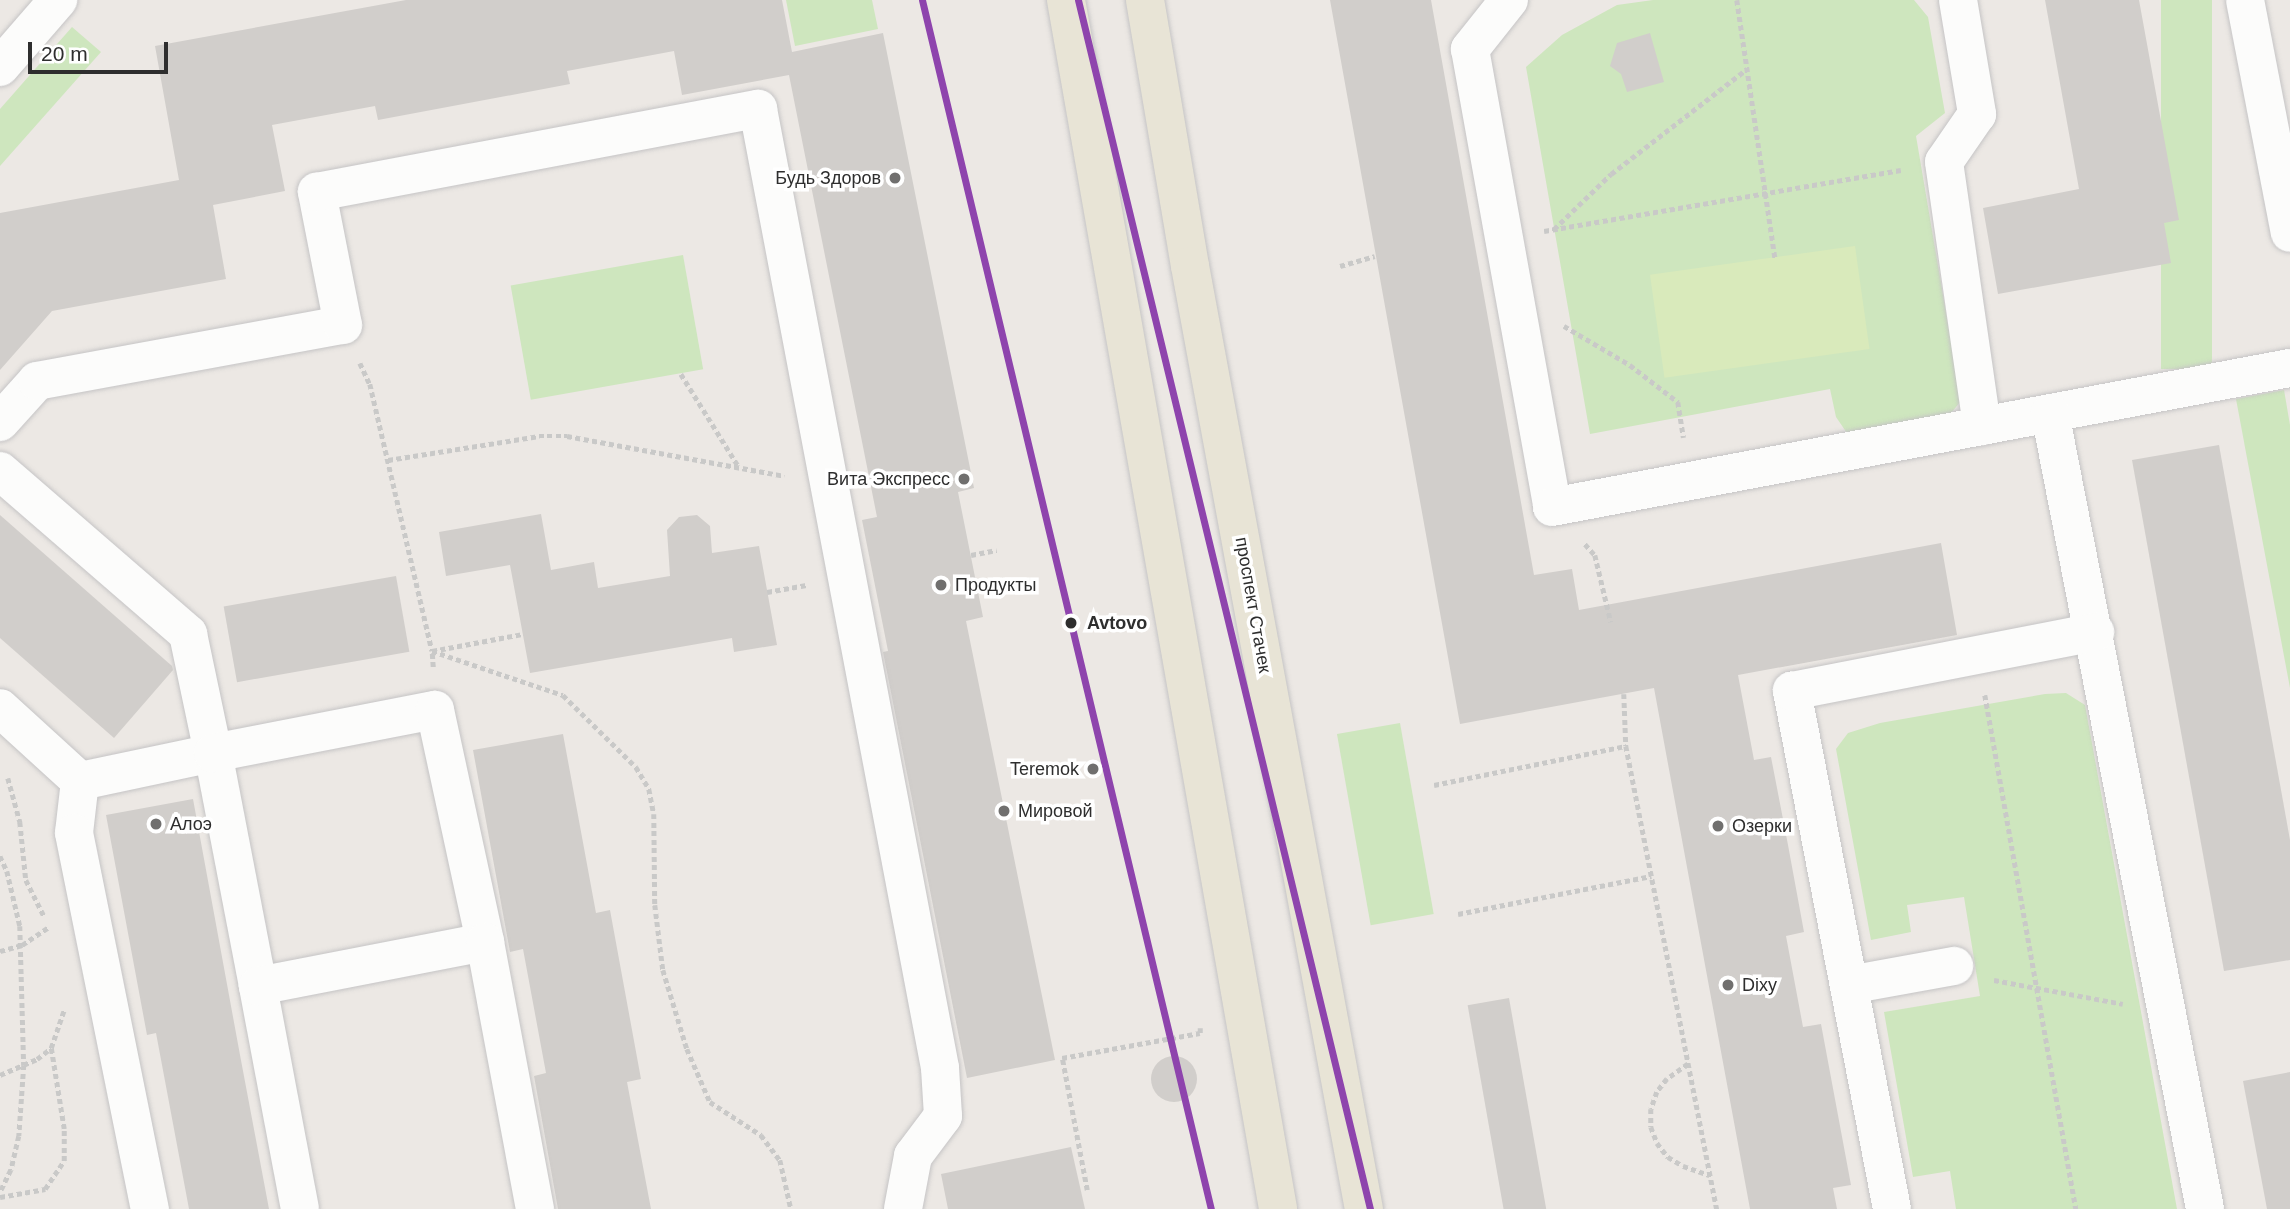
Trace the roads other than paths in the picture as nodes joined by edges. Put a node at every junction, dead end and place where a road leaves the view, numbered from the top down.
1 (58, 0) edge
2 (1066, 0) edge
3 (1145, 0) edge
4 (1508, 0) edge
5 (1958, 0) edge
6 (2245, 0) edge
7 (0, 67) edge
8 (2290, 233) edge
9 (2290, 368) edge
10 (2050, 412) junction
11 (0, 422) edge
12 (1982, 426) junction
13 (0, 471) edge
14 (2095, 632) junction
15 (0, 708) edge
16 (213, 753) junction
17 (80, 780) junction
18 (485, 942) junction
19 (1954, 966) road end
20 (1849, 985) junction
21 (258, 986) junction
22 (150, 1209) edge
23 (300, 1209) edge
24 (535, 1209) edge
25 (903, 1209) edge
26 (1278, 1209) edge
27 (1364, 1209) edge
28 (1892, 1209) edge
29 (2206, 1209) edge

1 - 7 street
2 - 26 main road
3 - 27 main road, проспект Стачек
4 - 12 street
5 - 12 street
6 - 8 street
9 - 10 street
10 - 12 street
10 - 14 street
11 - 25 street
13 - 16 street
14 - 20 street
14 - 29 street
15 - 17 street
16 - 17 street
16 - 18 street
16 - 21 street
17 - 22 street
18 - 21 street
18 - 24 street
19 - 20 street
20 - 28 street
21 - 23 street

